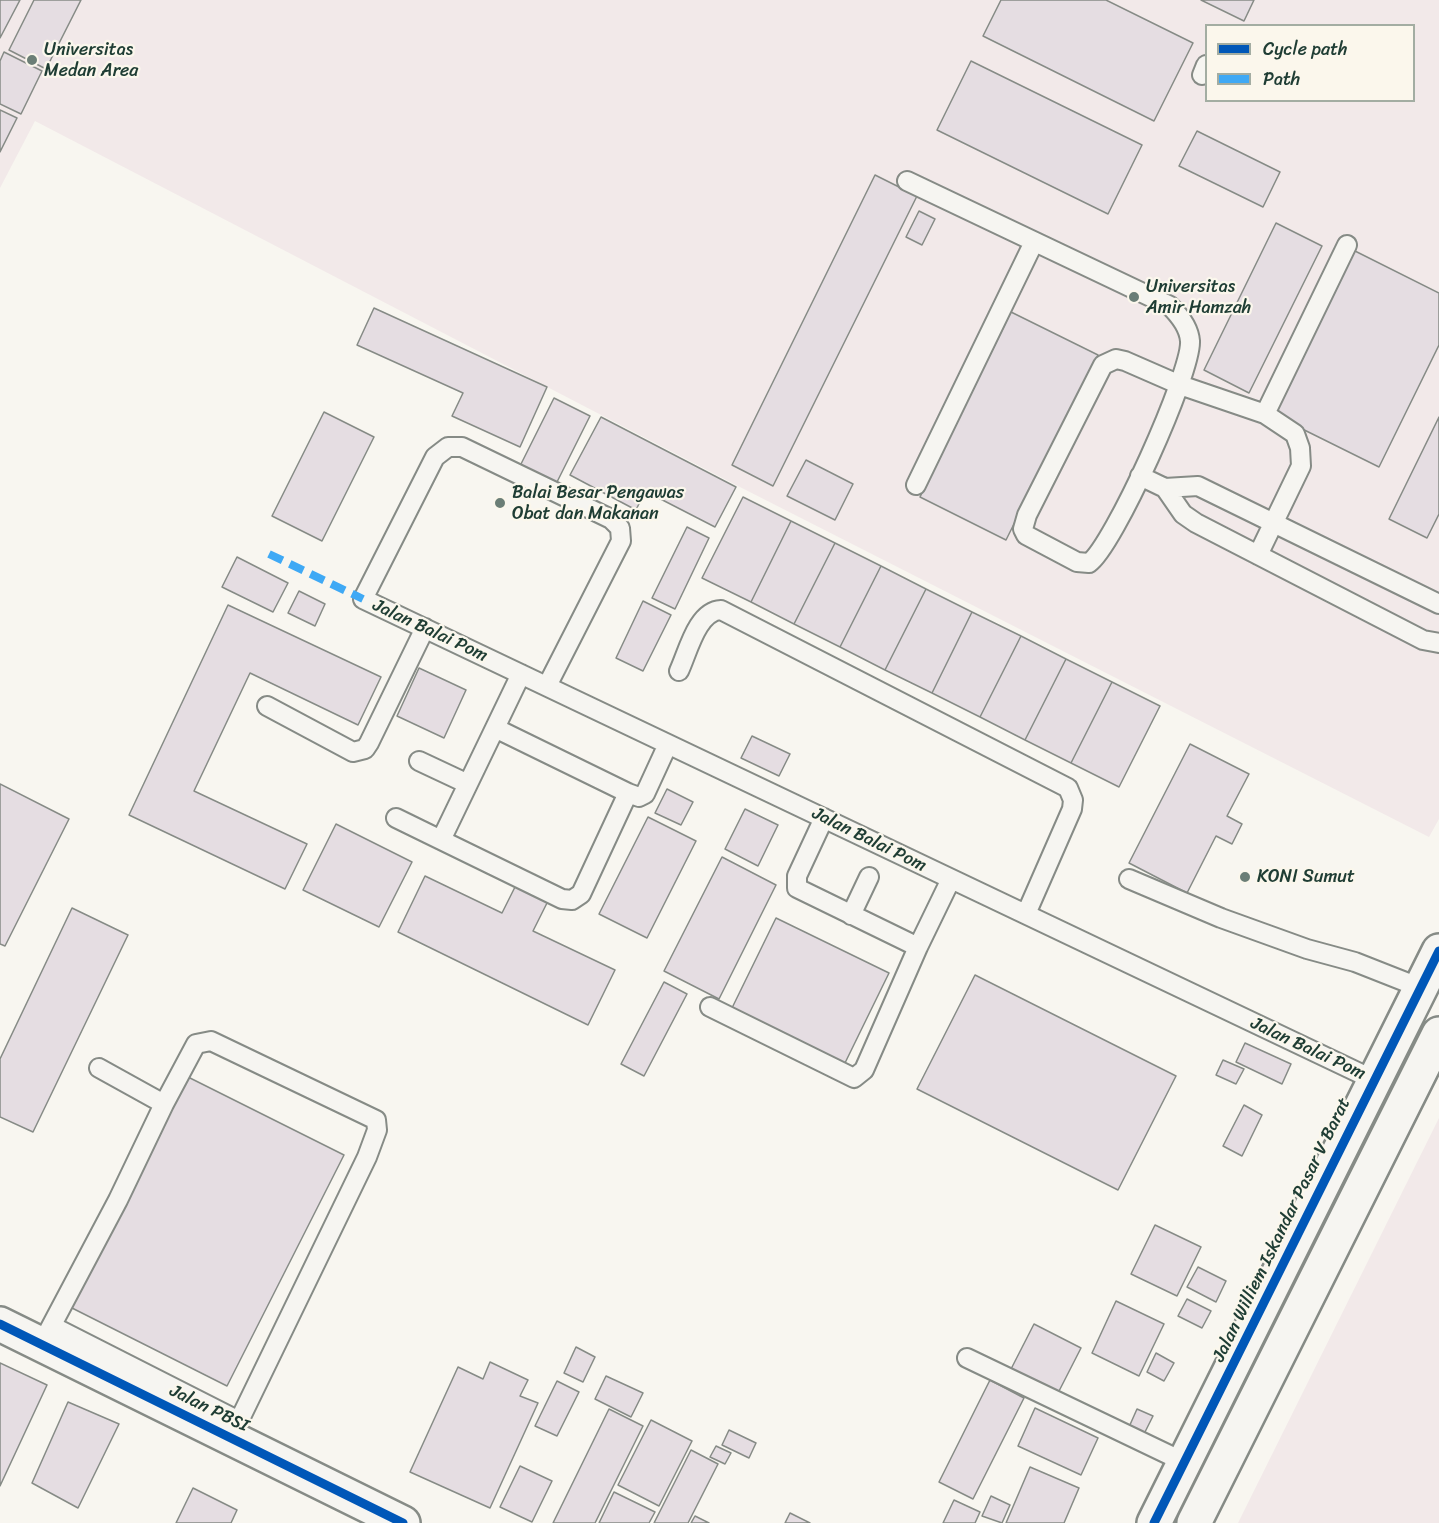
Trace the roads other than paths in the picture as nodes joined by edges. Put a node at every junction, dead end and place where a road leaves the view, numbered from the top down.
1 (907, 182) dead end
2 (1034, 242) junction
3 (1347, 245) dead end
4 (1180, 385) junction
5 (1265, 414) junction
6 (1140, 476) junction
7 (916, 485) dead end
8 (1165, 488) junction
9 (1273, 522) junction
10 (1257, 555) junction
11 (1439, 604) edge
12 (424, 628) junction
13 (1439, 644) edge
14 (680, 671) dead end
15 (521, 674) junction
16 (547, 686) junction
17 (267, 706) dead end
18 (495, 728) junction
19 (668, 744) junction
20 (419, 761) dead end
21 (468, 784) junction
22 (628, 793) junction
23 (396, 818) dead end
24 (824, 818) junction
25 (441, 840) junction
26 (869, 877) dead end
27 (951, 879) junction
28 (1129, 879) dead end
29 (1026, 914) junction
30 (851, 915) junction
31 (918, 947) junction
32 (1439, 951) edge
33 (1421, 988) junction
34 (711, 1007) dead end
35 (1439, 1034) edge
36 (99, 1068) dead end
37 (1374, 1080) junction
38 (1408, 1096) junction
39 (164, 1104) junction
40 (0, 1324) edge
41 (47, 1335) junction
42 (967, 1358) dead end
43 (1208, 1414) junction
44 (1241, 1430) junction
45 (1184, 1462) junction
46 (404, 1523) edge
47 (1154, 1523) edge
48 (1194, 1523) edge

1 - 2 lane
2 - 4 lane
2 - 7 lane
3 - 5 lane
4 - 5 lane
4 - 6 lane
4 - 6 lane
5 - 9 lane
6 - 8 lane
8 - 9 lane
8 - 10 lane
9 - 10 lane
9 - 11 lane
10 - 13 lane
12 - 15 lane, Jalan Balai Pom
12 - 16 lane, Jalan Balai Pom
12 - 17 lane
14 - 29 lane
15 - 16 lane, Jalan Balai Pom
15 - 18 lane
16 - 19 lane, Jalan Balai Pom
18 - 21 lane
18 - 22 lane
19 - 22 lane
19 - 24 lane, Jalan Balai Pom
20 - 21 lane
21 - 25 lane
22 - 25 lane
23 - 25 lane
24 - 27 lane, Jalan Balai Pom
24 - 30 lane
26 - 30 lane
27 - 29 lane, Jalan Balai Pom
27 - 31 lane
28 - 33 lane
29 - 37 lane, Jalan Balai Pom
30 - 31 lane
31 - 34 lane
32 - 33 street, Jalan Williem Iskandar Pasar V Barat
33 - 37 street, Jalan Williem Iskandar Pasar V Barat
35 - 38 street
36 - 39 lane
37 - 38 street
37 - 43 street, Jalan Williem Iskandar Pasar V Barat
38 - 44 street
39 - 41 lane
39 - 41 lane
40 - 41 street, Jalan PBSI
41 - 46 street, Jalan PBSI
42 - 45 lane
43 - 44 street
43 - 45 street, Jalan Williem Iskandar Pasar V Barat
44 - 48 street
45 - 47 street, Jalan Williem Iskandar Pasar V Barat

